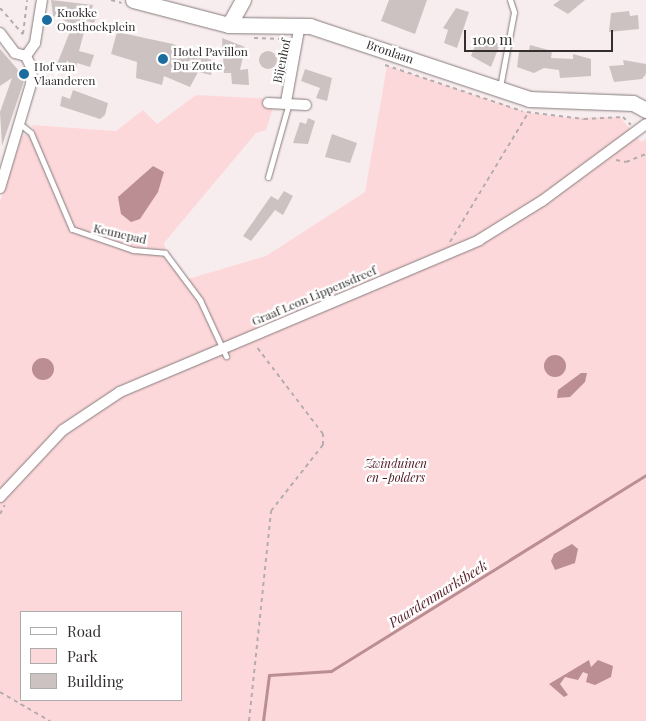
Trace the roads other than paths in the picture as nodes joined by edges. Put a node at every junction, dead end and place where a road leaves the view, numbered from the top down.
1 (42, 0) edge
2 (133, 0) edge
3 (243, 0) edge
4 (510, 0) edge
5 (300, 24) junction
6 (229, 25) junction
7 (0, 34) edge
8 (26, 56) junction
9 (498, 89) junction
10 (288, 102) junction
11 (268, 103) dead end
12 (306, 105) dead end
13 (646, 110) edge
14 (20, 124) junction
15 (646, 124) edge
16 (268, 177) dead end
17 (0, 188) edge
18 (225, 352) junction
19 (5, 498) edge

1 - 8 street
2 - 6 street, Bronlaan
3 - 6 street
4 - 9 lane
5 - 6 street, Bronlaan
5 - 9 street, Bronlaan
5 - 10 street, Bijenhof
7 - 8 street
8 - 14 street
9 - 13 street, Bronlaan
10 - 11 street, Bijenhof
10 - 12 street, Bijenhof
10 - 16 lane
14 - 17 street
14 - 18 lane, Keunepad
15 - 18 street, Graaf Leon Lippensdreef
18 - 19 street, Graaf Leon Lippensdreef

